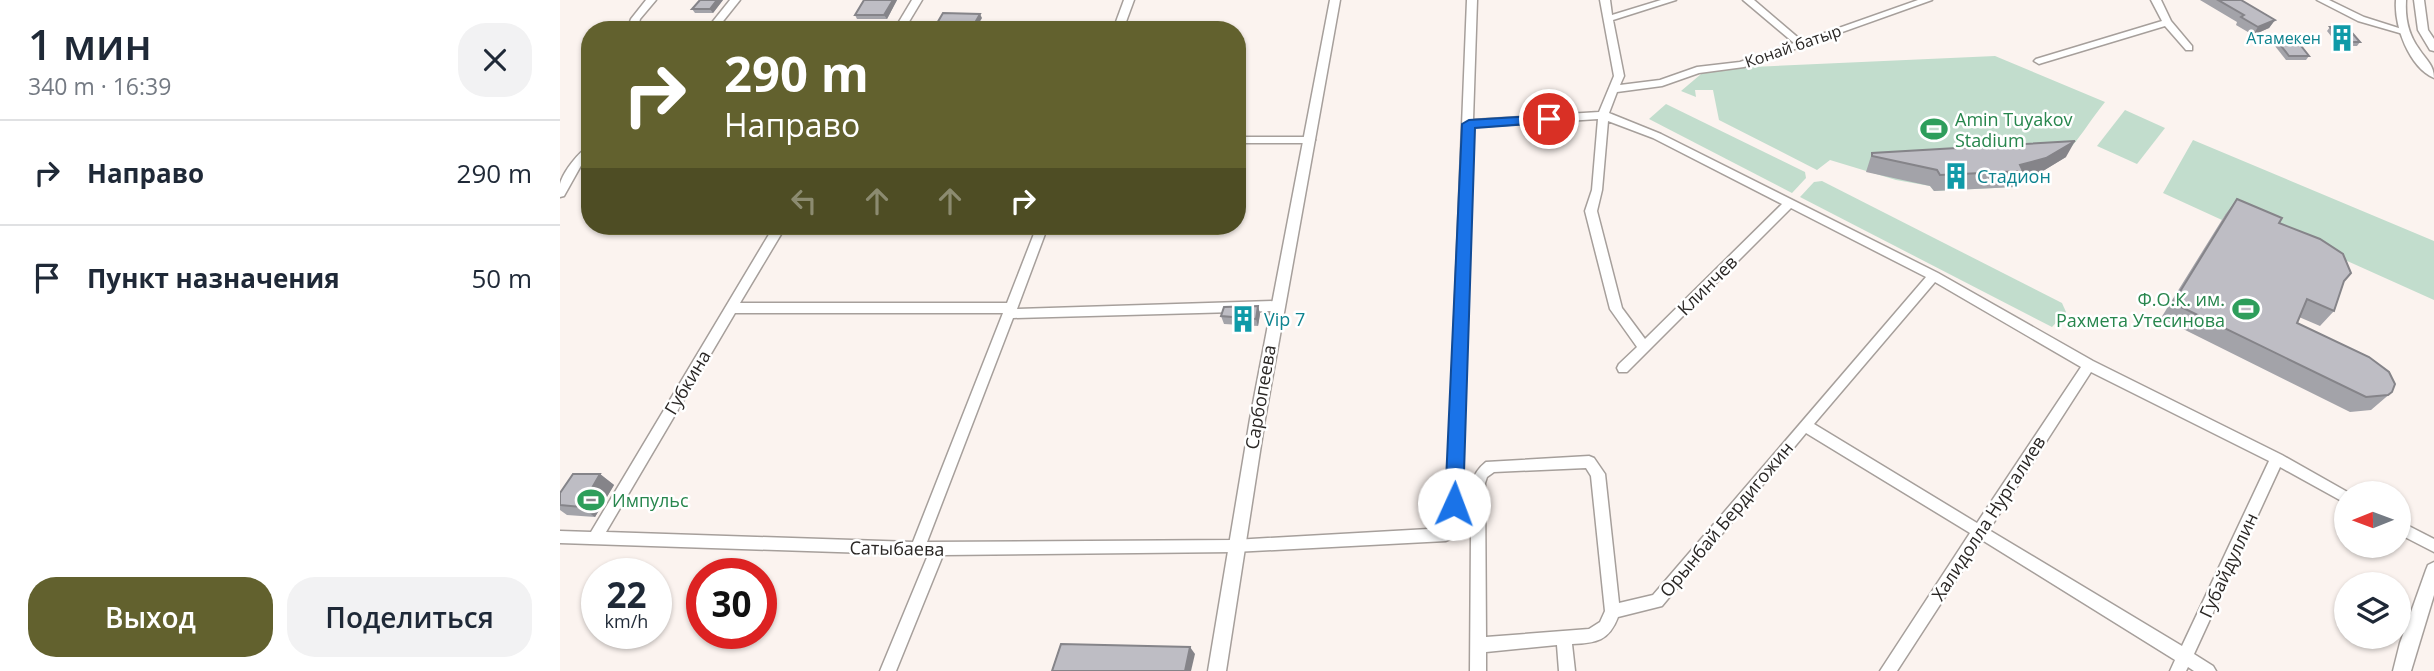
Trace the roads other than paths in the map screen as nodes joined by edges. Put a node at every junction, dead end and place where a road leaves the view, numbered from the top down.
1 (651, 0) edge
2 (735, 0) edge
3 (917, 0) edge
4 (1129, 0) edge
5 (1335, 0) edge
6 (1472, 0) edge
7 (1605, 0) edge
8 (1671, 0) edge
9 (1748, 0) edge
10 (1927, 0) edge
11 (2156, 0) edge
12 (2322, 0) edge
13 (2401, 0) edge
14 (2419, 0) edge
15 (1607, 19) junction
16 (635, 21) edge
17 (718, 21) edge
18 (904, 21) edge
19 (1121, 21) edge
20 (2167, 22) junction
21 (2403, 31) junction
22 (1799, 43) junction
23 (2189, 48) dead end
24 (2434, 48) edge
25 (2039, 61) dead end
26 (2434, 75) edge
27 (1616, 89) junction
28 (1603, 115) junction
29 (1469, 124) junction
30 (1246, 140) edge
31 (1310, 140) junction
32 (581, 158) edge
33 (560, 193) edge
34 (1790, 203) junction
35 (775, 235) edge
36 (1040, 235) edge
37 (1934, 276) junction
38 (1276, 306) junction
39 (730, 308) junction
40 (1010, 311) junction
41 (1644, 347) junction
42 (2089, 365) junction
43 (1623, 368) dead end
44 (1805, 425) junction
45 (2277, 460) junction
46 (2334, 491) edge
47 (1478, 528) junction
48 (1453, 531) junction
49 (1979, 531) junction
50 (2412, 534) edge
51 (560, 537) edge
52 (595, 538) junction
53 (1234, 546) junction
54 (2434, 546) edge
55 (917, 549) junction
56 (938, 549) junction
57 (2434, 570) edge
58 (1612, 611) junction
59 (1564, 637) junction
60 (1478, 645) junction
61 (2185, 656) junction
62 (888, 671) edge
63 (1217, 671) edge
64 (1478, 671) edge
65 (1567, 671) edge
66 (1888, 671) edge
67 (2178, 671) edge
68 (2208, 671) edge
69 (2402, 671) edge

1 - 16 street
2 - 17 street
3 - 18 street
4 - 19 street
5 - 31 street, Сарбопеева
6 - 29 street
7 - 15 street
8 - 15 street
9 - 22 street
10 - 22 street, Конай батыр
11 - 20 street
12 - 21 street
13 - 21 street
14 - 24 street
15 - 27 street
20 - 23 street
20 - 25 street
21 - 26 street
22 - 27 street, Конай батыр
27 - 28 street
28 - 29 street
28 - 34 street
28 - 41 street
29 - 48 street
30 - 31 street
31 - 38 street, Сарбопеева
32 - 33 street
34 - 37 street
34 - 41 street, Клинчев
35 - 39 street, Губкина
36 - 40 street
37 - 42 street
37 - 44 street, Орынбай Бердигожин
38 - 40 street
38 - 53 street, Сарбопеева
39 - 40 street
39 - 52 street, Губкина
40 - 55 street
41 - 43 street, Клинчев
42 - 45 street
42 - 49 street, Халидолла Нургалиев
44 - 49 street
44 - 58 street, Орынбай Бердигожин
45 - 46 street
45 - 61 street, Губайдуллин
47 - 48 street
47 - 58 street
47 - 60 street
48 - 53 street, Сатыбаева
49 - 61 street
49 - 66 street, Халидолла Нургалиев
50 - 54 street
51 - 52 street, Сатыбаева
52 - 55 street, Сатыбаева
53 - 56 street, Сатыбаева
53 - 63 street, Сарбопеева
55 - 56 street, Сатыбаева
56 - 62 street
57 - 69 street
58 - 59 street
59 - 60 street
59 - 65 street
60 - 64 street
61 - 67 street, Губайдуллин
61 - 68 street

